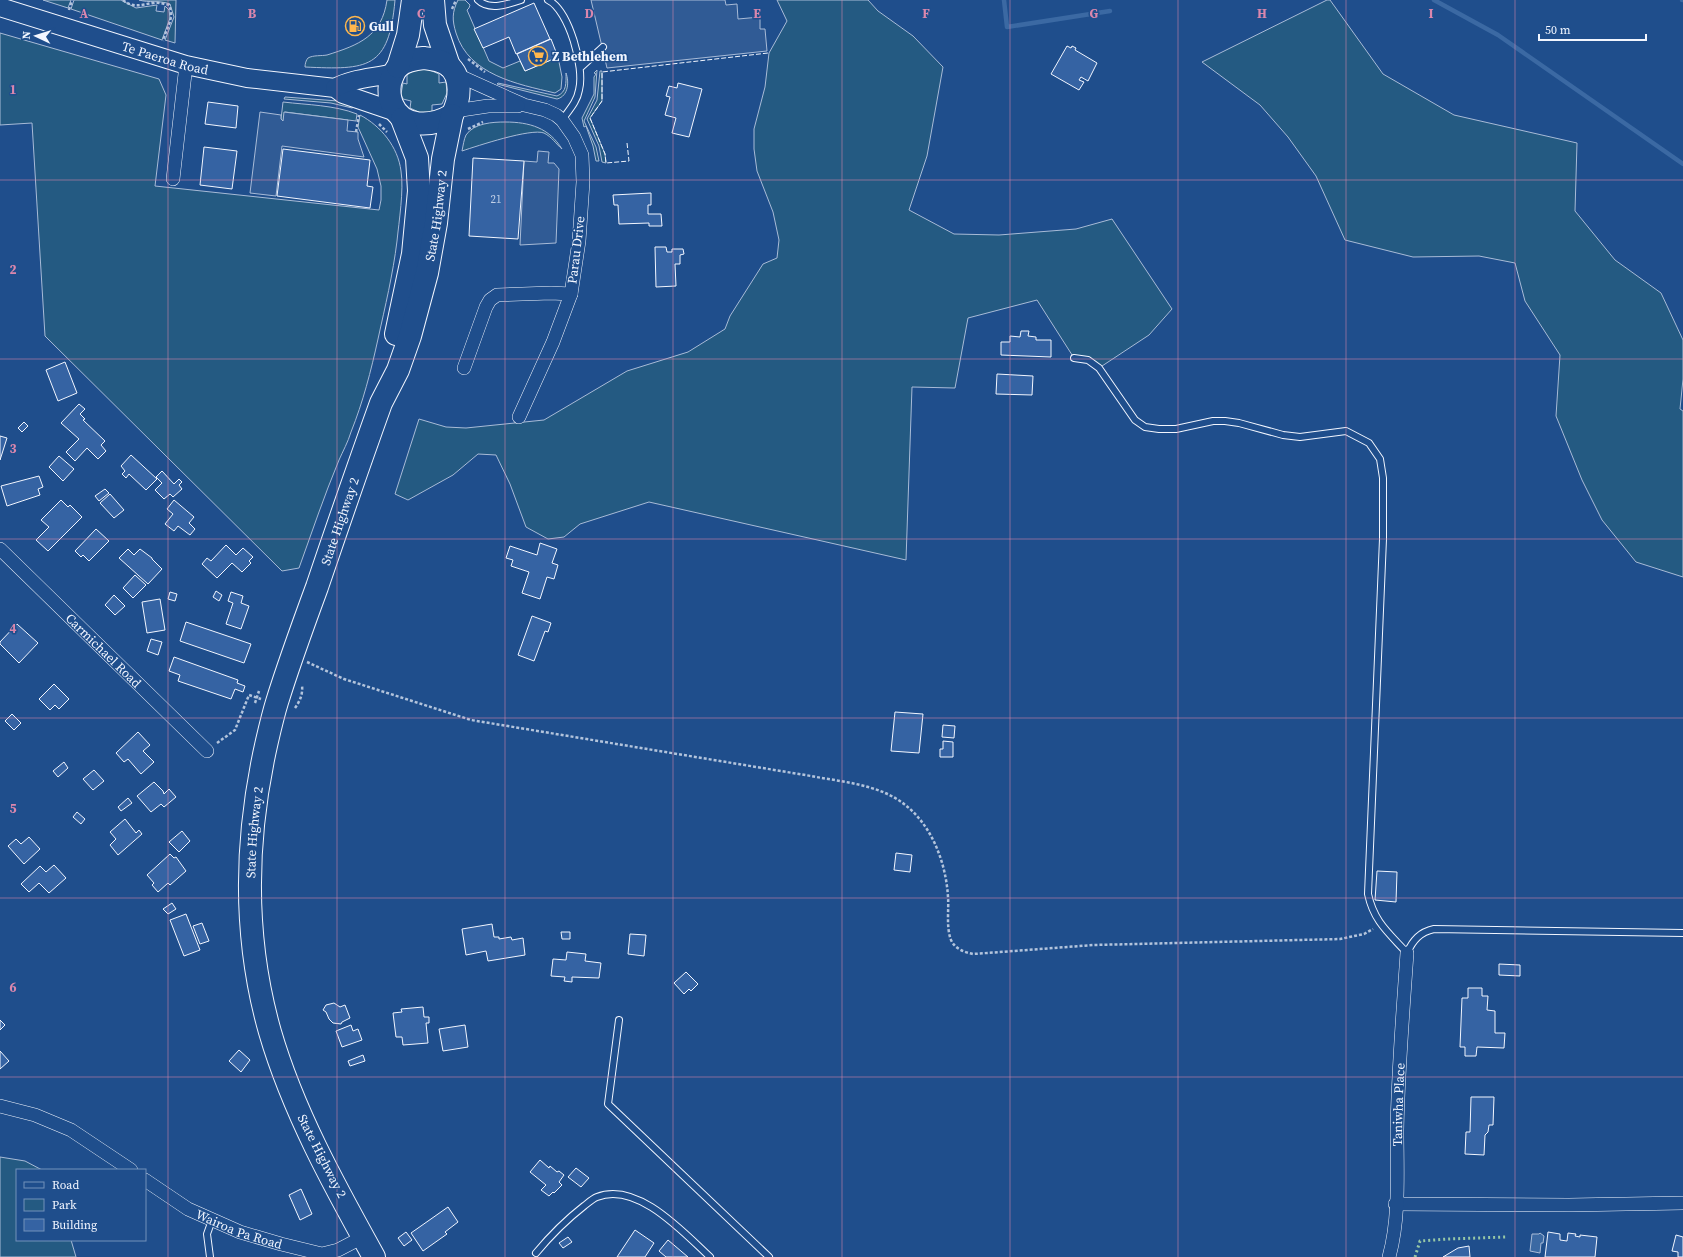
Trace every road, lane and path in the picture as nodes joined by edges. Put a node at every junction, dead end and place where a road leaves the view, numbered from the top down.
1 (72, 0) edge
2 (123, 0) edge
3 (413, 0) edge
4 (456, 0) edge
5 (521, 0) edge
6 (548, 0) edge
7 (480, 1) edge
8 (442, 6) edge
9 (0, 7) edge
10 (69, 10) dead end
11 (163, 41) dead end
12 (603, 47) dead end
13 (186, 65) junction
14 (456, 65) junction
15 (580, 68) junction
16 (396, 70) junction
17 (488, 74) dead end
18 (335, 88) junction
19 (524, 105) junction
20 (360, 111) dead end
21 (453, 113) junction
22 (399, 116) junction
23 (375, 120) dead end
24 (562, 120) junction
25 (356, 132) dead end
26 (391, 138) dead end
27 (173, 179) dead end
28 (571, 294) junction
29 (1074, 358) dead end
30 (464, 368) dead end
31 (381, 403) junction
32 (519, 417) dead end
33 (0, 549) edge
34 (292, 656) junction
35 (301, 684) dead end
36 (259, 691) dead end
37 (257, 697) junction
38 (264, 700) dead end
39 (255, 703) dead end
40 (293, 709) dead end
41 (207, 751) joint
42 (1381, 925) junction
43 (1683, 933) edge
44 (1407, 953) junction
45 (619, 1020) dead end
46 (0, 1106) edge
47 (130, 1169) edge
48 (146, 1181) edge
49 (1683, 1203) edge
50 (1396, 1204) junction
51 (212, 1220) junction
52 (363, 1237) junction
53 (536, 1253) dead end
54 (210, 1257) edge
55 (374, 1257) edge
56 (710, 1257) edge
57 (769, 1257) edge
58 (1389, 1257) edge

1 - 10 path
2 - 11 path
3 - 16 highway
4 - 8 path
5 - 7 lane
6 - 15 lane
8 - 14 highway
9 - 13 street, Te Paeroa Road
12 - 15 lane
13 - 18 street, Te Paeroa Road
13 - 27 street
14 - 16 highway
14 - 17 path
14 - 19 street, Parau Drive
14 - 21 highway
15 - 24 lane
16 - 18 street, Te Paeroa Road
16 - 22 highway
18 - 22 street, Te Paeroa Road
19 - 21 street, Parau Drive
19 - 24 street, Parau Drive
20 - 25 path
21 - 22 highway
21 - 31 highway, State Highway 2
22 - 31 highway, State Highway 2
23 - 26 path
24 - 28 street, Parau Drive
28 - 30 street
28 - 32 street, Parau Drive
29 - 42 lane
31 - 34 highway, State Highway 2
33 - 41 street, Carmichael Road
34 - 42 path
34 - 52 highway, State Highway 2
35 - 40 path
36 - 37 path
37 - 38 path
37 - 39 path
37 - 41 path
42 - 44 lane
43 - 44 lane
44 - 50 street, Taniwha Place
45 - 57 lane
46 - 47 street
48 - 51 street, Wairoa Pa Road
49 - 50 street
50 - 58 street, Taniwha Place
51 - 52 street, Wairoa Pa Road
51 - 54 lane
52 - 55 highway, State Highway 2
53 - 56 lane

